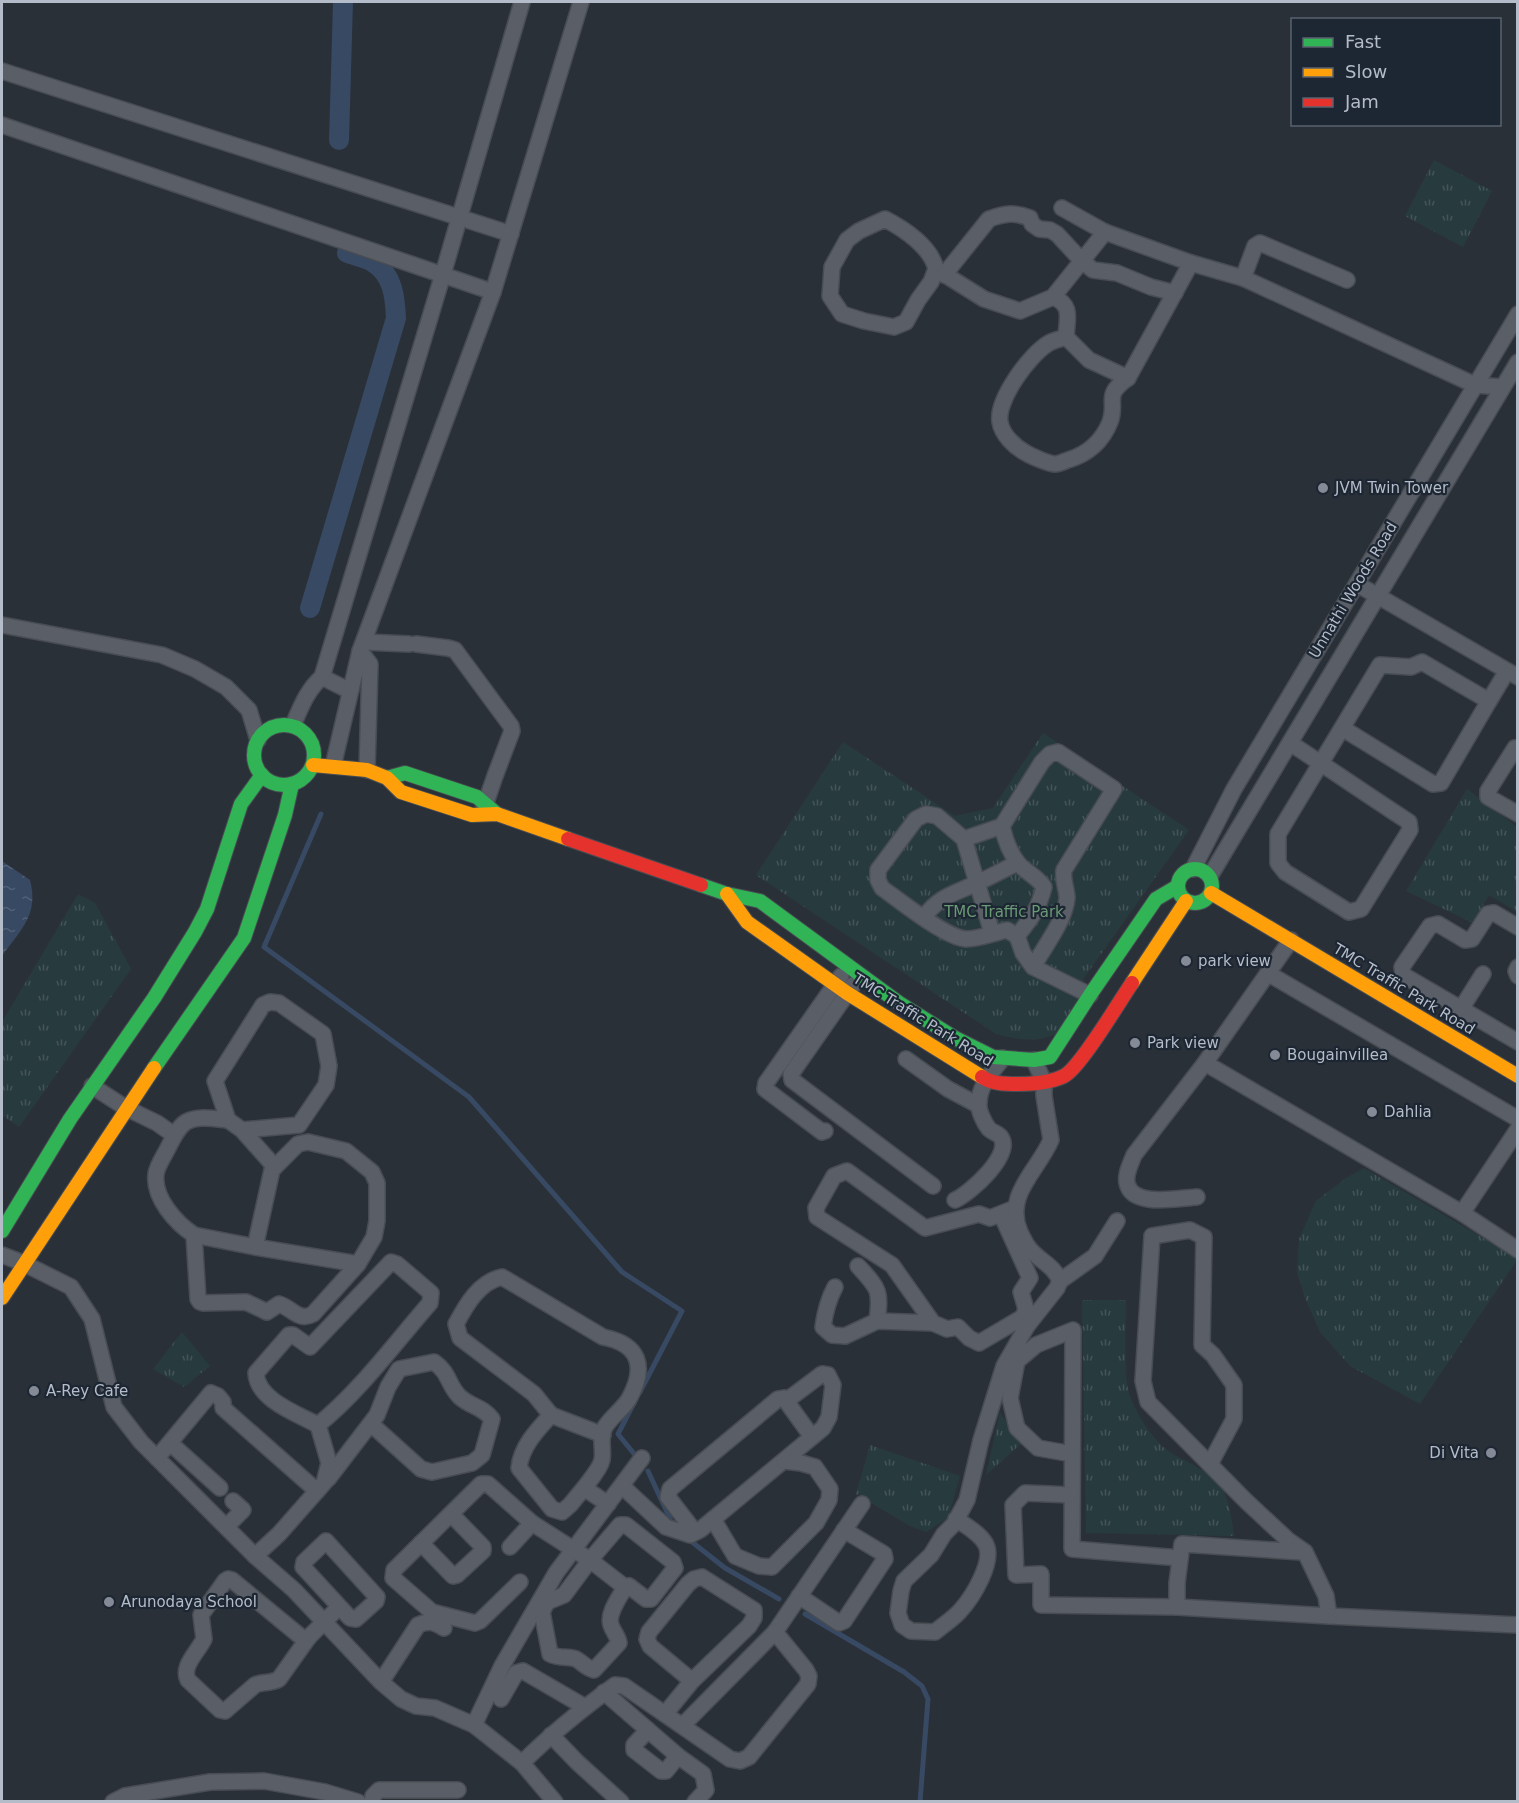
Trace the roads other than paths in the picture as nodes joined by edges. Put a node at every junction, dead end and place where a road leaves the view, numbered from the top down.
1 (522, 2) edge
2 (581, 2) edge
3 (2, 71) edge
4 (2, 125) edge
5 (1062, 208) dead end
6 (460, 217) junction
7 (1105, 232) junction
8 (511, 234) junction
9 (1082, 261) junction
10 (1191, 263) junction
11 (940, 272) junction
12 (443, 274) junction
13 (1242, 278) junction
14 (1347, 280) dead end
15 (493, 292) junction
16 (1175, 293) junction
17 (1053, 297) junction
18 (1518, 314) edge
19 (1066, 337) junction
20 (1518, 362) edge
21 (1128, 378) junction
22 (1475, 385) junction
23 (1503, 387) junction
24 (1357, 585) junction
25 (1378, 597) junction
26 (2, 625) edge
27 (362, 646) junction
28 (1512, 674) edge
29 (321, 677) junction
30 (350, 691) junction
31 (1488, 701) junction
32 (293, 725) junction
33 (1342, 728) junction
34 (258, 740) junction
35 (1290, 743) junction
36 (1518, 748) edge
37 (1321, 764) junction
38 (313, 765) junction
39 (333, 766) junction
40 (367, 770) junction
41 (262, 775) junction
42 (387, 778) junction
43 (292, 784) junction
44 (488, 811) junction
45 (1518, 814) edge
46 (1002, 826) junction
47 (964, 839) junction
48 (1017, 863) junction
49 (1192, 869) junction
50 (1210, 876) junction
51 (977, 884) junction
52 (1178, 886) junction
53 (1211, 893) junction
54 (727, 894) junction
55 (1186, 901) junction
56 (924, 917) junction
57 (1518, 927) edge
58 (993, 933) junction
59 (1017, 936) junction
60 (1291, 940) junction
61 (1033, 967) junction
62 (1518, 967) edge
63 (855, 970) junction
64 (1269, 974) junction
65 (1483, 974) dead end
66 (1518, 976) edge
67 (841, 989) junction
68 (1090, 995) junction
69 (1461, 1009) junction
70 (1518, 1042) edge
71 (1003, 1058) junction
72 (1042, 1058) junction
73 (906, 1059) dead end
74 (1206, 1063) junction
75 (1518, 1076) edge
76 (1064, 1077) junction
77 (986, 1080) junction
78 (1044, 1082) junction
79 (92, 1086) junction
80 (978, 1106) junction
81 (126, 1108) junction
82 (1518, 1119) edge
83 (228, 1120) junction
84 (299, 1125) junction
85 (242, 1130) junction
86 (1518, 1130) edge
87 (825, 1131) dead end
88 (174, 1135) junction
89 (308, 1142) junction
90 (275, 1167) junction
91 (933, 1186) dead end
92 (1197, 1197) dead end
93 (955, 1200) dead end
94 (1008, 1211) junction
95 (1462, 1213) junction
96 (1117, 1221) dead end
97 (2, 1231) edge
98 (194, 1235) junction
99 (255, 1247) junction
100 (1022, 1248) junction
101 (1518, 1250) edge
102 (2, 1255) edge
103 (23, 1263) junction
104 (358, 1264) junction
105 (858, 1266) dead end
106 (897, 1272) junction
107 (1060, 1281) junction
108 (835, 1287) dead end
109 (2, 1298) edge
110 (880, 1298) junction
111 (877, 1321) junction
112 (933, 1323) junction
113 (784, 1398) junction
114 (550, 1415) junction
115 (371, 1424) junction
116 (318, 1425) junction
117 (603, 1435) junction
118 (812, 1437) junction
119 (170, 1443) junction
120 (1072, 1454) junction
121 (157, 1458) junction
122 (642, 1458) dead end
123 (784, 1461) junction
124 (1210, 1464) junction
125 (622, 1486) junction
126 (320, 1487) junction
127 (220, 1488) dead end
128 (585, 1488) junction
129 (1072, 1495) junction
130 (608, 1504) junction
131 (862, 1504) dead end
132 (242, 1510) dead end
133 (451, 1514) junction
134 (713, 1519) junction
135 (956, 1519) junction
136 (531, 1523) junction
137 (226, 1527) junction
138 (844, 1530) junction
139 (695, 1532) junction
140 (421, 1543) junction
141 (510, 1547) dead end
142 (573, 1549) junction
143 (1305, 1552) junction
144 (255, 1556) junction
145 (1180, 1558) junction
146 (590, 1560) junction
147 (309, 1574) junction
148 (520, 1582) dead end
149 (626, 1588) junction
150 (294, 1590) junction
151 (799, 1596) junction
152 (339, 1607) junction
153 (1177, 1607) junction
154 (1329, 1616) junction
155 (325, 1622) junction
156 (1518, 1625) edge
157 (444, 1628) dead end
158 (775, 1632) junction
159 (306, 1641) junction
160 (502, 1666) junction
161 (516, 1673) junction
162 (692, 1681) junction
163 (381, 1682) junction
164 (604, 1692) junction
165 (499, 1693) junction
166 (585, 1707) junction
167 (665, 1714) junction
168 (474, 1725) junction
169 (682, 1726) junction
170 (648, 1730) junction
171 (551, 1735) junction
172 (678, 1756) junction
173 (522, 1763) junction
174 (458, 1790) dead end
175 (324, 1797) edge
176 (113, 1802) edge
177 (358, 1802) edge
178 (372, 1802) edge
179 (555, 1802) edge
180 (621, 1802) edge
181 (695, 1802) edge

1 - 6 street
2 - 8 street
3 - 6 street
4 - 12 street
5 - 7 street
6 - 8 street
6 - 12 street
7 - 9 street
7 - 10 street
8 - 15 street
9 - 11 street
9 - 16 street
9 - 17 street
10 - 13 street
10 - 16 street
11 - 11 street
11 - 17 street
12 - 15 street
12 - 29 street
13 - 14 street
13 - 22 street
15 - 27 street
16 - 21 street
17 - 19 street
18 - 22 street, Unnathi Woods Road
19 - 21 street
19 - 21 street
20 - 23 street, Unnathi Woods Road
22 - 23 street
22 - 24 street, Unnathi Woods Road
23 - 25 street, Unnathi Woods Road
24 - 25 street
24 - 49 street, Unnathi Woods Road
25 - 28 street
25 - 35 street, Unnathi Woods Road
26 - 34 street
27 - 30 street
27 - 40 street
27 - 44 street
28 - 31 street
29 - 30 street
29 - 32 street
30 - 39 street
31 - 33 street
31 - 33 street
32 - 34 street
32 - 38 street
33 - 37 street
34 - 41 street
35 - 37 street
35 - 50 street, Unnathi Woods Road
36 - 45 street
37 - 37 street
38 - 39 street, TMC Traffic Park Road
38 - 43 street
39 - 40 street, TMC Traffic Park Road
40 - 42 street, TMC Traffic Park Road
41 - 43 street
41 - 79 street
42 - 44 street, TMC Traffic Park Road
42 - 44 street
43 - 81 street
44 - 54 street, TMC Traffic Park Road
46 - 47 street
46 - 48 street
46 - 61 street
47 - 51 street
47 - 56 street
48 - 51 street
48 - 59 street
49 - 50 street
49 - 52 street
50 - 53 street
51 - 56 street
51 - 58 street
52 - 55 street
52 - 68 street
53 - 55 street
53 - 60 street, TMC Traffic Park Road
54 - 63 street, TMC Traffic Park Road
54 - 67 street, TMC Traffic Park Road
55 - 76 street
56 - 58 street
57 - 69 street
58 - 59 street
59 - 61 street
60 - 64 street
60 - 75 street, TMC Traffic Park Road
61 - 68 street
62 - 66 street
63 - 67 street
63 - 71 street, TMC Traffic Park Road
64 - 74 street
64 - 82 street
65 - 69 street
67 - 77 street, TMC Traffic Park Road
67 - 87 street
67 - 91 street
68 - 72 street
69 - 70 street
71 - 72 street, TMC Traffic Park Road
71 - 77 street
72 - 76 street
72 - 78 street
73 - 80 street
74 - 92 street
74 - 95 street
76 - 78 street, TMC Traffic Park Road
77 - 78 street, TMC Traffic Park Road
77 - 80 street
78 - 94 street
79 - 81 street
79 - 97 street
80 - 93 street
81 - 88 street
81 - 103 street
83 - 84 street
83 - 85 street
83 - 88 street
84 - 85 street
84 - 89 street
85 - 90 street
86 - 95 street
88 - 98 street
89 - 90 street
89 - 104 street
90 - 99 street
94 - 100 street
94 - 106 street
95 - 101 street
96 - 107 street
98 - 99 street
98 - 104 street
99 - 104 street
100 - 107 street
100 - 112 street
102 - 103 street
103 - 109 street
103 - 121 street
105 - 110 street
106 - 110 street
106 - 112 street
107 - 135 street
108 - 111 street
110 - 111 street
111 - 112 street
113 - 118 street
113 - 118 street
113 - 139 street
114 - 117 street
114 - 117 street
114 - 128 street
115 - 115 street
115 - 126 street
116 - 116 street
116 - 126 street
117 - 128 street
118 - 123 street
119 - 121 street
119 - 126 street
119 - 127 street
120 - 120 street
120 - 129 street
121 - 137 street
122 - 125 street
123 - 134 street
123 - 134 street
124 - 124 street
124 - 143 street
125 - 130 street
125 - 139 street
126 - 144 street
128 - 130 street
129 - 145 street
129 - 153 street
130 - 142 street
131 - 138 street
132 - 137 street
133 - 136 street
133 - 140 street
133 - 140 street
134 - 139 street
135 - 135 street
136 - 141 street
136 - 142 street
137 - 144 street
138 - 151 street
138 - 151 street
140 - 148 street
142 - 146 street
142 - 160 street
143 - 145 street
143 - 154 street
144 - 150 street
145 - 153 street
146 - 149 street
146 - 149 street
146 - 149 street
147 - 150 street
147 - 152 street
147 - 152 street
150 - 155 street
151 - 158 street
152 - 155 street
153 - 154 street
154 - 156 street
155 - 159 street
155 - 163 street
157 - 163 street
158 - 169 street
158 - 169 street
159 - 159 street
160 - 161 street
160 - 165 street
161 - 165 street
161 - 166 street
162 - 162 street
162 - 167 street
163 - 168 street
164 - 166 street
164 - 167 street
164 - 170 street
165 - 168 street
166 - 171 street
167 - 169 street
168 - 173 street
170 - 172 street
170 - 172 street
171 - 173 street
171 - 180 street
172 - 181 street
173 - 179 street
174 - 178 street
175 - 176 street
175 - 177 street

